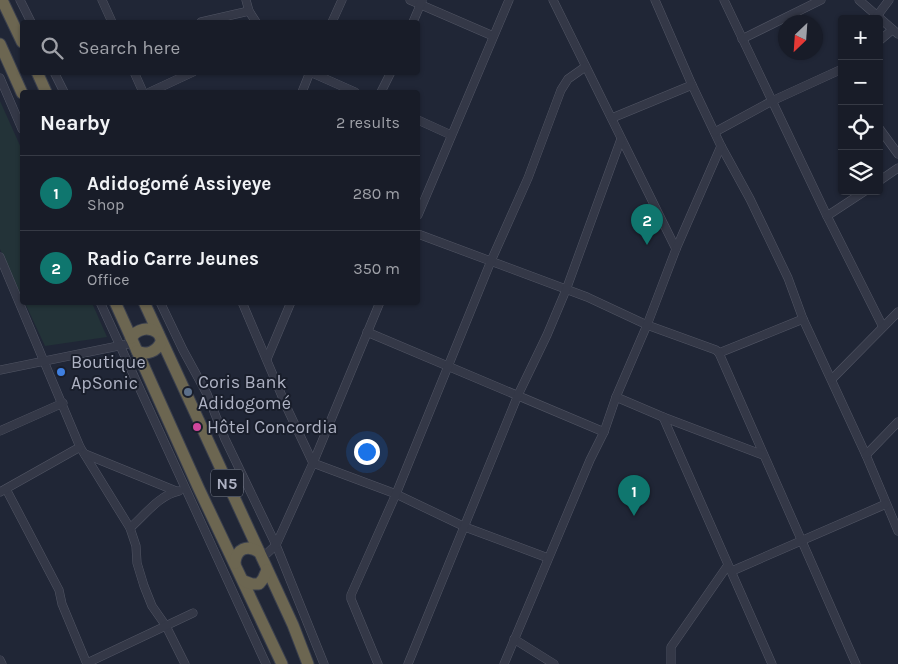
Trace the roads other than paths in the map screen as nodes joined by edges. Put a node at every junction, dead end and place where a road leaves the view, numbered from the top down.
1 (2, 0) edge
2 (20, 0) edge
3 (102, 0) edge
4 (246, 0) edge
5 (342, 0) edge
6 (410, 0) edge
7 (509, 0) edge
8 (553, 0) edge
9 (655, 0) edge
10 (724, 0) edge
11 (821, 0) edge
12 (859, 0) edge
13 (889, 0) edge
14 (422, 2) edge
15 (249, 11) junction
16 (876, 15) edge
17 (878, 15) edge
18 (30, 20) edge
19 (111, 20) edge
20 (210, 20) edge
21 (255, 20) edge
22 (333, 20) edge
23 (414, 20) edge
24 (883, 21) edge
25 (895, 32) edge
26 (493, 36) junction
27 (20, 38) edge
28 (742, 39) junction
29 (883, 39) edge
30 (0, 44) edge
31 (585, 67) junction
32 (838, 73) edge
33 (38, 75) edge
34 (56, 75) edge
35 (135, 75) edge
36 (187, 75) edge
37 (309, 75) edge
38 (317, 75) edge
39 (390, 75) edge
40 (0, 78) edge
41 (692, 85) junction
42 (21, 90) edge
43 (45, 90) edge
44 (63, 90) edge
45 (142, 90) edge
46 (154, 90) edge
47 (303, 90) edge
48 (350, 90) edge
49 (382, 90) edge
50 (772, 101) junction
51 (612, 118) junction
52 (420, 121) edge
53 (20, 124) edge
54 (715, 132) junction
55 (883, 133) edge
56 (451, 135) junction
57 (621, 139) junction
58 (721, 146) junction
59 (898, 154) edge
60 (898, 168) edge
61 (883, 179) edge
62 (859, 195) edge
63 (420, 210) edge
64 (827, 216) junction
65 (420, 235) edge
66 (676, 249) junction
67 (0, 258) edge
68 (491, 261) junction
69 (566, 290) junction
70 (20, 304) edge
71 (20, 305) edge
72 (101, 305) edge
73 (117, 305) edge
74 (145, 305) edge
75 (164, 305) edge
76 (243, 305) edge
77 (290, 305) edge
78 (379, 305) edge
79 (898, 312) edge
80 (804, 319) junction
81 (647, 325) junction
82 (883, 327) junction
83 (367, 332) junction
84 (159, 337) junction
85 (134, 344) junction
86 (120, 345) junction
87 (719, 352) junction
88 (267, 359) junction
89 (44, 360) junction
90 (448, 366) junction
91 (0, 370) edge
92 (832, 379) junction
93 (518, 395) junction
94 (616, 397) junction
95 (63, 404) junction
96 (663, 417) junction
97 (898, 422) edge
98 (0, 431) edge
99 (604, 432) junction
100 (80, 447) junction
101 (85, 454) junction
102 (763, 455) junction
103 (866, 455) junction
104 (313, 462) junction
105 (186, 490) junction
106 (3, 491) edge
107 (176, 491) junction
108 (396, 494) junction
109 (886, 504) junction
110 (465, 527) junction
111 (130, 528) junction
112 (898, 531) edge
113 (802, 541) junction
114 (276, 545) junction
115 (260, 555) junction
116 (548, 558) junction
117 (236, 563) junction
118 (730, 568) junction
119 (267, 570) junction
120 (244, 581) junction
121 (193, 613) dead end
122 (166, 626) junction
123 (514, 639) junction
124 (0, 660) edge
125 (2, 664) edge
126 (87, 664) edge
127 (185, 664) edge
128 (266, 664) edge
129 (282, 664) edge
130 (308, 664) edge
131 (324, 664) edge
132 (378, 664) edge
133 (408, 664) edge
134 (504, 664) edge
135 (554, 664) edge
136 (671, 664) edge
137 (772, 664) edge
138 (856, 664) edge

1 - 27 highway
2 - 18 street
3 - 19 street
4 - 15 street
5 - 22 street
6 - 14 street
7 - 26 street
8 - 31 street
9 - 41 street
10 - 28 street
11 - 28 street
12 - 16 street
13 - 17 street
14 - 23 street
14 - 26 street
15 - 20 street
15 - 21 street
24 - 25 street
25 - 29 street
26 - 56 street
28 - 50 street
30 - 42 highway
31 - 51 street
31 - 68 street
32 - 50 street
33 - 43 highway
34 - 44 street
35 - 45 street
36 - 46 street
37 - 47 street
38 - 48 street
39 - 49 street
40 - 53 street
41 - 51 street
41 - 54 street
50 - 54 street
50 - 64 street
51 - 57 street
52 - 56 street
54 - 58 street
55 - 59 street
56 - 63 street
57 - 66 street
57 - 69 street
58 - 66 street
58 - 80 street
60 - 61 street
62 - 64 street
64 - 82 street
65 - 68 street
66 - 81 street
67 - 70 street
68 - 69 street
68 - 90 street
69 - 81 street
69 - 93 street
71 - 89 street
72 - 86 street
73 - 85 highway, N5
74 - 84 highway, N5
75 - 114 street
76 - 88 street
77 - 88 street
78 - 83 street
79 - 82 street
80 - 87 street
80 - 92 street
81 - 87 street
81 - 94 street
82 - 92 street
83 - 90 street
83 - 104 street
84 - 85 highway
84 - 85 highway
84 - 115 highway, N5
85 - 86 street
85 - 117 highway, N5
86 - 89 street
86 - 105 street
87 - 102 street
88 - 104 street
89 - 91 street
89 - 95 street
90 - 93 street
90 - 108 street
92 - 103 street
93 - 99 street
93 - 110 street
94 - 96 street
94 - 99 street
95 - 98 street
95 - 100 street
96 - 102 street
96 - 118 street
97 - 103 street
99 - 116 street
100 - 101 street
100 - 106 street
101 - 107 street
101 - 111 street
102 - 113 street
103 - 109 street
104 - 108 street
104 - 114 street
105 - 107 street
105 - 128 street
106 - 126 street
107 - 111 street
108 - 110 street
108 - 132 street
109 - 112 street
109 - 113 street
110 - 116 street
110 - 133 street
111 - 122 street
113 - 118 street
113 - 138 street
114 - 115 street
114 - 131 street
115 - 117 highway
115 - 119 highway, N5
116 - 123 street
117 - 120 highway, N5
118 - 136 street
118 - 137 street
119 - 120 highway
119 - 130 highway, N5
120 - 129 highway, N5
121 - 122 street
122 - 126 street
122 - 127 street
123 - 134 street
123 - 135 street
124 - 125 street

